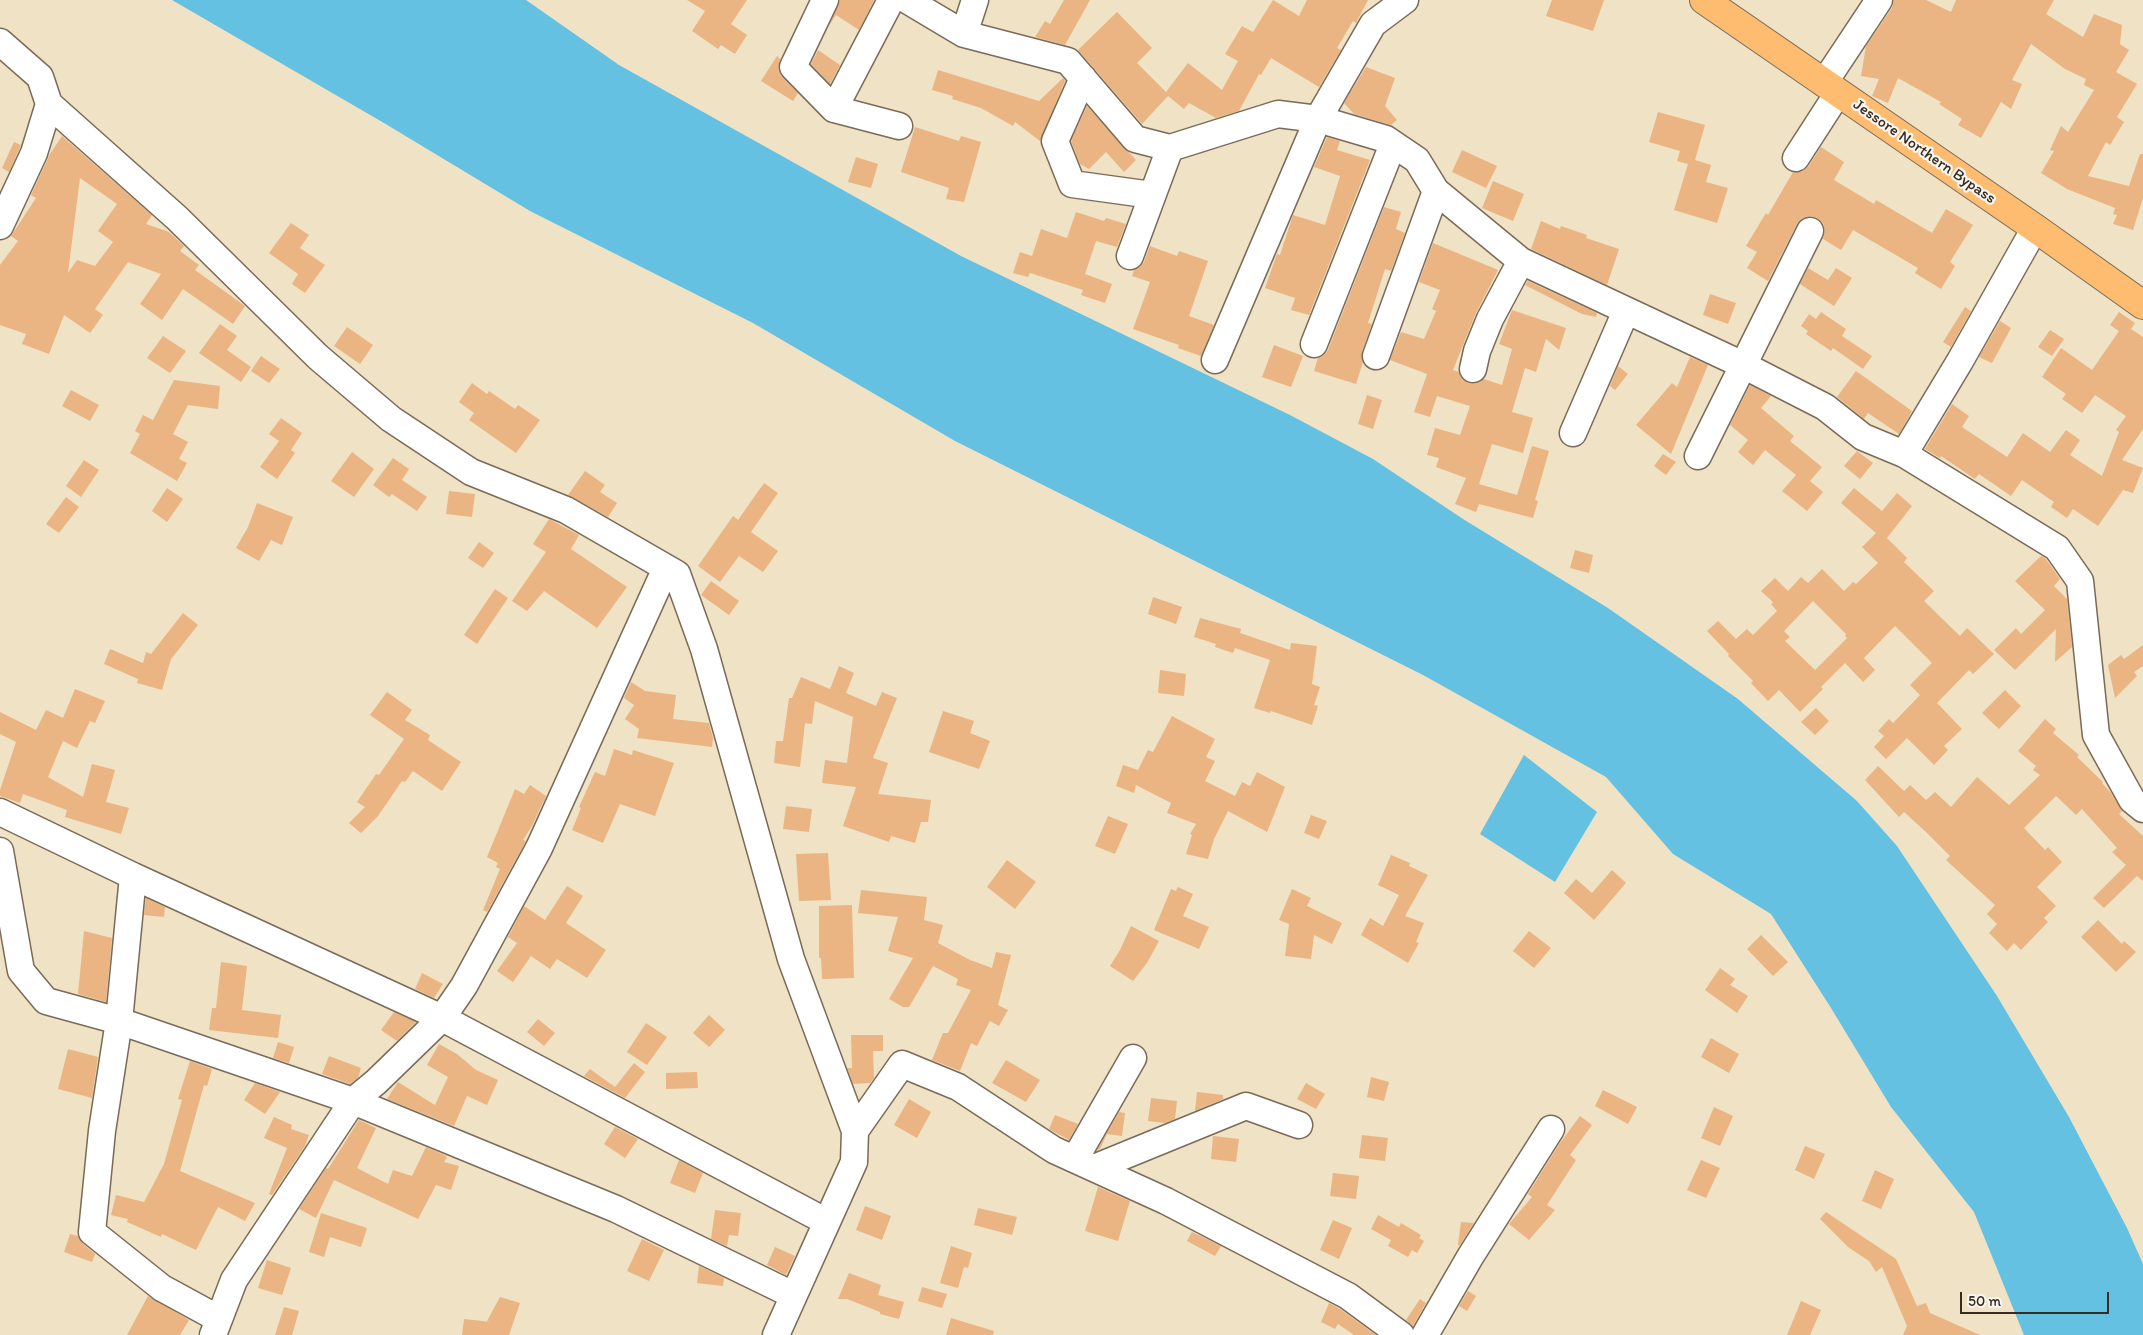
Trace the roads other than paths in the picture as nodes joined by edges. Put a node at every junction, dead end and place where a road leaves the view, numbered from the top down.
1 (825, 0) edge
2 (891, 0) edge
3 (907, 0) edge
4 (975, 0) edge
5 (1405, 0) edge
6 (1704, 0) edge
7 (1879, 0) edge
8 (964, 34) junction
9 (0, 42) edge
10 (1083, 78) junction
11 (1831, 88) junction
12 (49, 104) junction
13 (834, 109) junction
14 (1318, 119) junction
15 (899, 126) dead end
16 (1393, 144) junction
17 (1170, 148) junction
18 (1796, 158) dead end
19 (7, 191) edge
20 (1436, 191) junction
21 (1152, 195) junction
22 (0, 226) edge
23 (2035, 228) junction
24 (1810, 231) dead end
25 (1130, 256) dead end
26 (1521, 262) junction
27 (2143, 305) edge
28 (1626, 311) junction
29 (1314, 344) dead end
30 (1376, 356) dead end
31 (1215, 360) dead end
32 (1743, 365) junction
33 (1473, 369) dead end
34 (1573, 433) dead end
35 (1904, 454) junction
36 (1698, 456) dead end
37 (666, 568) junction
38 (2143, 809) edge
39 (0, 812) edge
40 (0, 851) edge
41 (133, 876) junction
42 (442, 1018) junction
43 (119, 1021) junction
44 (1133, 1058) dead end
45 (353, 1101) junction
46 (1299, 1125) dead end
47 (1551, 1128) dead end
48 (855, 1131) junction
49 (1084, 1164) junction
50 (827, 1222) junction
51 (793, 1296) junction
52 (216, 1327) edge
53 (776, 1335) edge
54 (1401, 1335) edge
55 (1425, 1335) edge

1 - 13 street
2 - 13 street
3 - 8 street
4 - 8 street
5 - 14 street
6 - 11 highway, Jessore Northern Bypass
7 - 11 street
8 - 10 street
9 - 12 street
10 - 17 street
10 - 21 street
11 - 18 street
11 - 23 highway, Jessore Northern Bypass
12 - 19 street
12 - 37 street
13 - 15 street
14 - 16 street
14 - 17 street
14 - 31 street
16 - 20 street
16 - 29 street
17 - 21 street
19 - 22 street
20 - 26 street
20 - 30 street
21 - 25 street
23 - 27 highway, Jessore Northern Bypass
23 - 35 street
24 - 32 street
26 - 28 street
26 - 33 street
28 - 32 street
28 - 34 street
32 - 35 street
32 - 36 street
35 - 38 street
37 - 42 street
37 - 48 street
39 - 41 street
40 - 43 street
41 - 42 street
41 - 43 street
42 - 45 street
42 - 50 street
43 - 45 street
43 - 52 street
44 - 49 street
45 - 51 street
45 - 52 street
46 - 49 street
47 - 55 street
48 - 49 street
48 - 50 street
49 - 54 street
50 - 51 street
51 - 53 street

